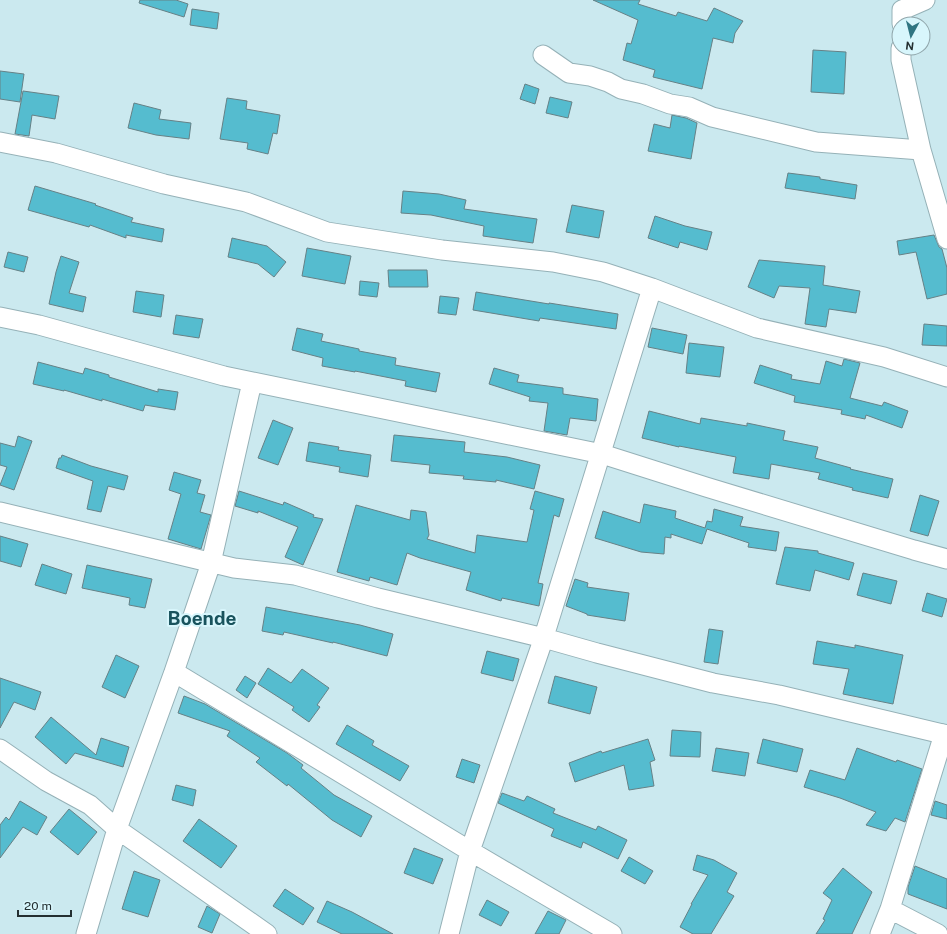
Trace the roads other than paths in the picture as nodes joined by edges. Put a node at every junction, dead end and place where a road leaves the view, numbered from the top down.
1 (925, 0) edge
2 (902, 16) edge
3 (543, 55) dead end
4 (901, 56) edge
5 (0, 142) edge
6 (921, 150) junction
7 (947, 240) edge
8 (652, 288) junction
9 (0, 317) edge
10 (947, 377) edge
11 (252, 382) junction
12 (602, 454) junction
13 (0, 512) edge
14 (947, 559) edge
15 (211, 563) junction
16 (544, 638) junction
17 (174, 672) junction
18 (946, 735) edge
19 (0, 749) edge
20 (117, 830) junction
21 (470, 851) junction
22 (890, 909) junction
23 (86, 934) edge
24 (267, 934) edge
25 (449, 934) edge
26 (612, 934) edge
27 (880, 934) edge
28 (938, 934) edge

1 - 2 street
3 - 6 street
4 - 6 street
5 - 8 street
6 - 7 street
8 - 10 street
8 - 12 street
9 - 11 street
11 - 12 street
11 - 15 street
12 - 14 street
12 - 16 street
13 - 15 street
15 - 16 street
15 - 17 street
16 - 18 street
16 - 21 street
17 - 20 street
17 - 21 street
18 - 22 street
19 - 20 street
20 - 23 street
20 - 24 street
21 - 25 street
21 - 26 street
22 - 27 street
22 - 28 street

